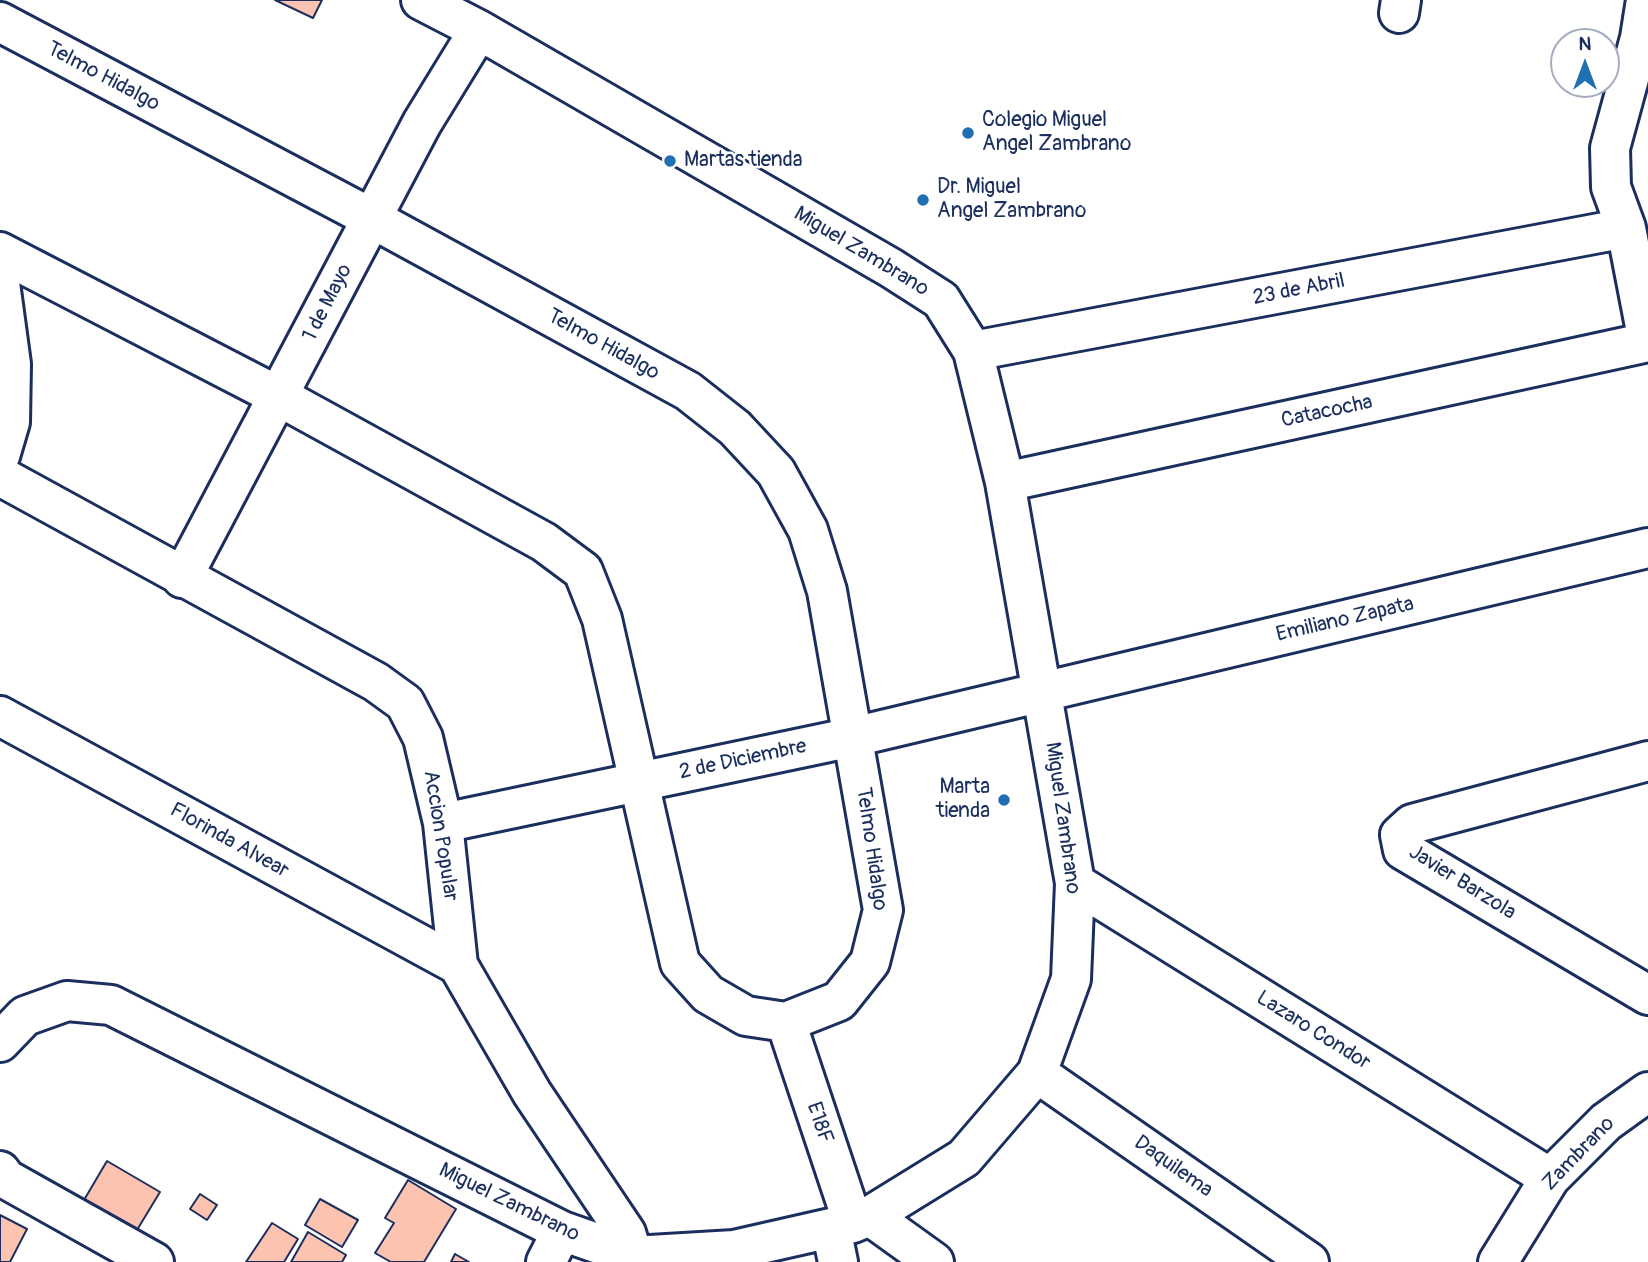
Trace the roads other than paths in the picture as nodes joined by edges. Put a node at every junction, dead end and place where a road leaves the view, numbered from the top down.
1 (421, 0) edge
2 (1646, 0) edge
3 (0, 22) edge
4 (479, 30) junction
5 (372, 218) junction
6 (1626, 228) junction
7 (0, 252) edge
8 (0, 283) edge
9 (1648, 342) edge
10 (973, 351) junction
11 (280, 397) junction
12 (0, 456) edge
13 (0, 476) edge
14 (1005, 481) junction
15 (1648, 548) edge
16 (182, 578) junction
17 (1043, 691) junction
18 (0, 716) edge
19 (853, 737) junction
20 (1648, 761) edge
21 (638, 782) junction
22 (443, 823) junction
23 (1075, 883) junction
24 (458, 965) junction
25 (1648, 995) edge
26 (786, 1023) junction
27 (0, 1042) edge
28 (1037, 1073) junction
29 (1648, 1092) edge
30 (0, 1171) edge
31 (1550, 1178) junction
32 (848, 1232) edge
33 (554, 1247) edge
34 (634, 1259) edge
35 (154, 1262) edge
36 (934, 1262) edge
37 (1310, 1262) edge
38 (1498, 1262) edge

1 - 4 street, Miguel Zambrano
2 - 6 street
3 - 5 street, Telmo Hidalgo
4 - 5 street, 1 de Mayo
4 - 10 street, Miguel Zambrano
5 - 11 street, 1 de Mayo
5 - 19 street, Telmo Hidalgo
6 - 9 street
6 - 10 street, 23 de Abril
7 - 11 street
8 - 12 street
9 - 14 street, Catacocha
10 - 14 street, Miguel Zambrano
11 - 16 street, 1 de Mayo
11 - 21 street
13 - 16 street, Accion Popular
14 - 17 street, Miguel Zambrano
15 - 17 street, Emiliano Zapata
16 - 22 street, Accion Popular
17 - 19 street, 2 de Diciembre
17 - 23 street, Miguel Zambrano
18 - 24 street, Florinda Alvear
19 - 21 street, 2 de Diciembre
19 - 26 street, Telmo Hidalgo
20 - 25 street, Javier Barzola
21 - 22 street, 2 de Diciembre
21 - 26 street
22 - 24 street, Accion Popular
23 - 28 street, Miguel Zambrano
23 - 31 street, Lazaro Condor
24 - 34 street, Accion Popular
26 - 32 street, E18F
27 - 33 street, Miguel Zambrano
28 - 32 street, Miguel Zambrano
28 - 37 street, Daquilema
29 - 31 street, Zambrano
30 - 35 street
31 - 38 street, Zambrano
32 - 34 street, Miguel Zambrano
32 - 36 street
33 - 34 street, Miguel Zambrano

